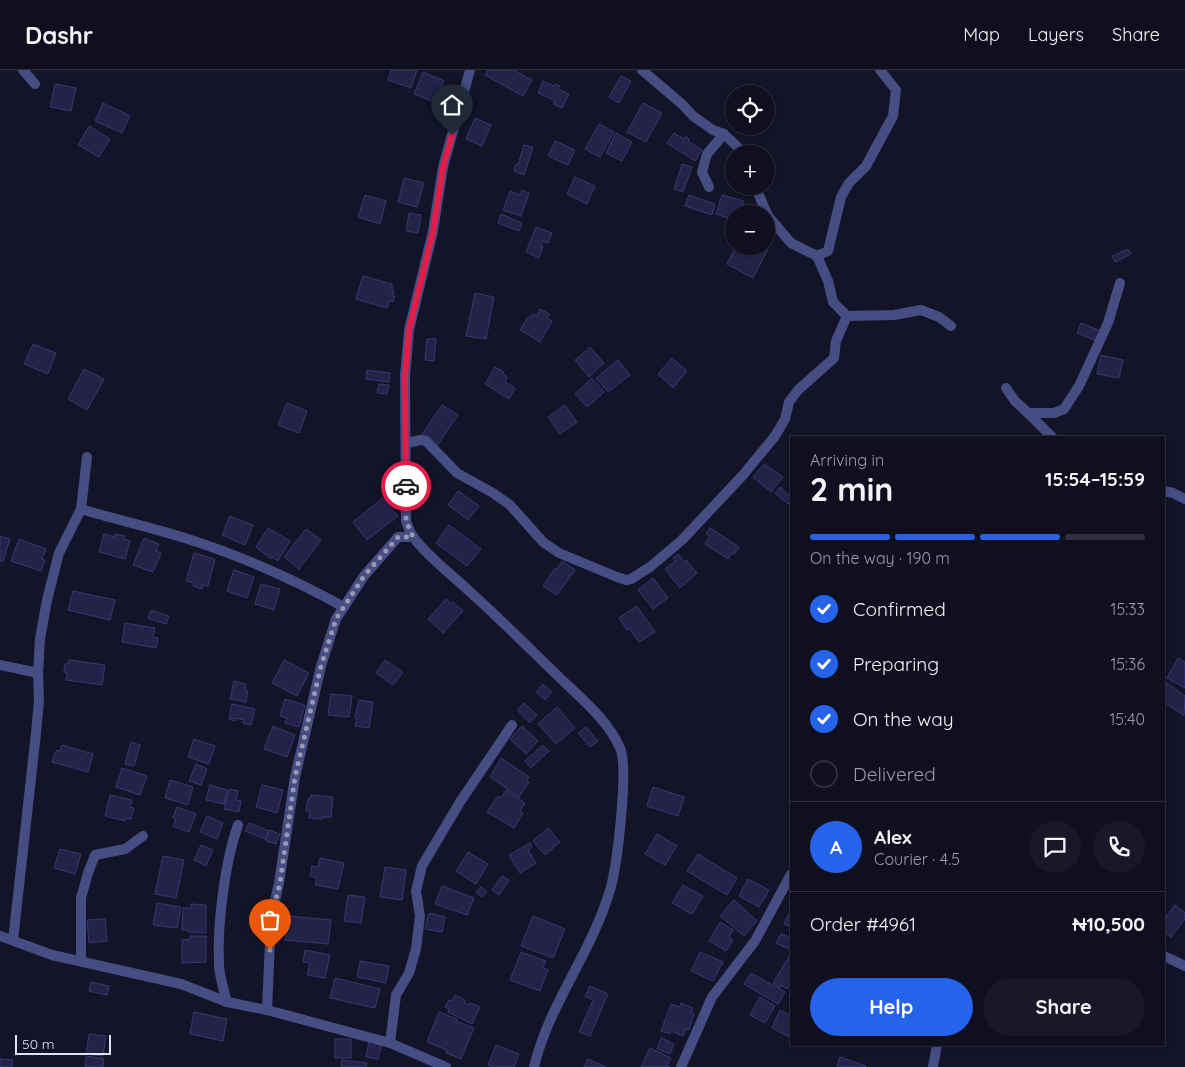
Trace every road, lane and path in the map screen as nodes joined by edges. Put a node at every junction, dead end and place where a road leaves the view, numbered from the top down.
1 (23, 70) edge
2 (470, 70) edge
3 (642, 70) edge
4 (880, 70) edge
5 (35, 84) dead end
6 (724, 134) junction
7 (736, 145) edge
8 (709, 187) dead end
9 (759, 195) edge
10 (817, 256) junction
11 (1120, 283) dead end
12 (846, 316) junction
13 (950, 326) dead end
14 (1006, 388) dead end
15 (1028, 413) junction
16 (1051, 436) edge
17 (406, 443) junction
18 (87, 457) dead end
19 (1165, 491) edge
20 (1185, 499) edge
21 (81, 509) junction
22 (413, 537) junction
23 (344, 607) junction
24 (0, 665) edge
25 (38, 673) junction
26 (512, 725) dead end
27 (238, 825) dead end
28 (144, 836) dead end
29 (790, 876) edge
30 (0, 936) edge
31 (13, 940) junction
32 (1165, 956) edge
33 (81, 962) junction
34 (1185, 966) edge
35 (227, 1002) junction
36 (267, 1010) junction
37 (390, 1043) junction
38 (928, 1046) edge
39 (937, 1046) edge
40 (934, 1062) edge
41 (446, 1067) edge
42 (534, 1067) edge
43 (681, 1067) edge

1 - 5 street
2 - 17 street
3 - 6 street
4 - 10 street
6 - 7 street
6 - 8 street
9 - 10 street
10 - 12 street
11 - 15 street
12 - 13 street
12 - 17 street
14 - 15 street
15 - 16 street
17 - 22 street
18 - 21 street
19 - 20 street
21 - 23 street
21 - 25 street
22 - 23 street
22 - 42 street
23 - 36 street
24 - 25 street
25 - 31 street
26 - 37 street
27 - 35 street
28 - 33 street
29 - 43 street
30 - 31 street
31 - 33 street
32 - 34 street
33 - 35 street
35 - 36 street
36 - 37 street
37 - 41 street
38 - 40 street
39 - 40 street

